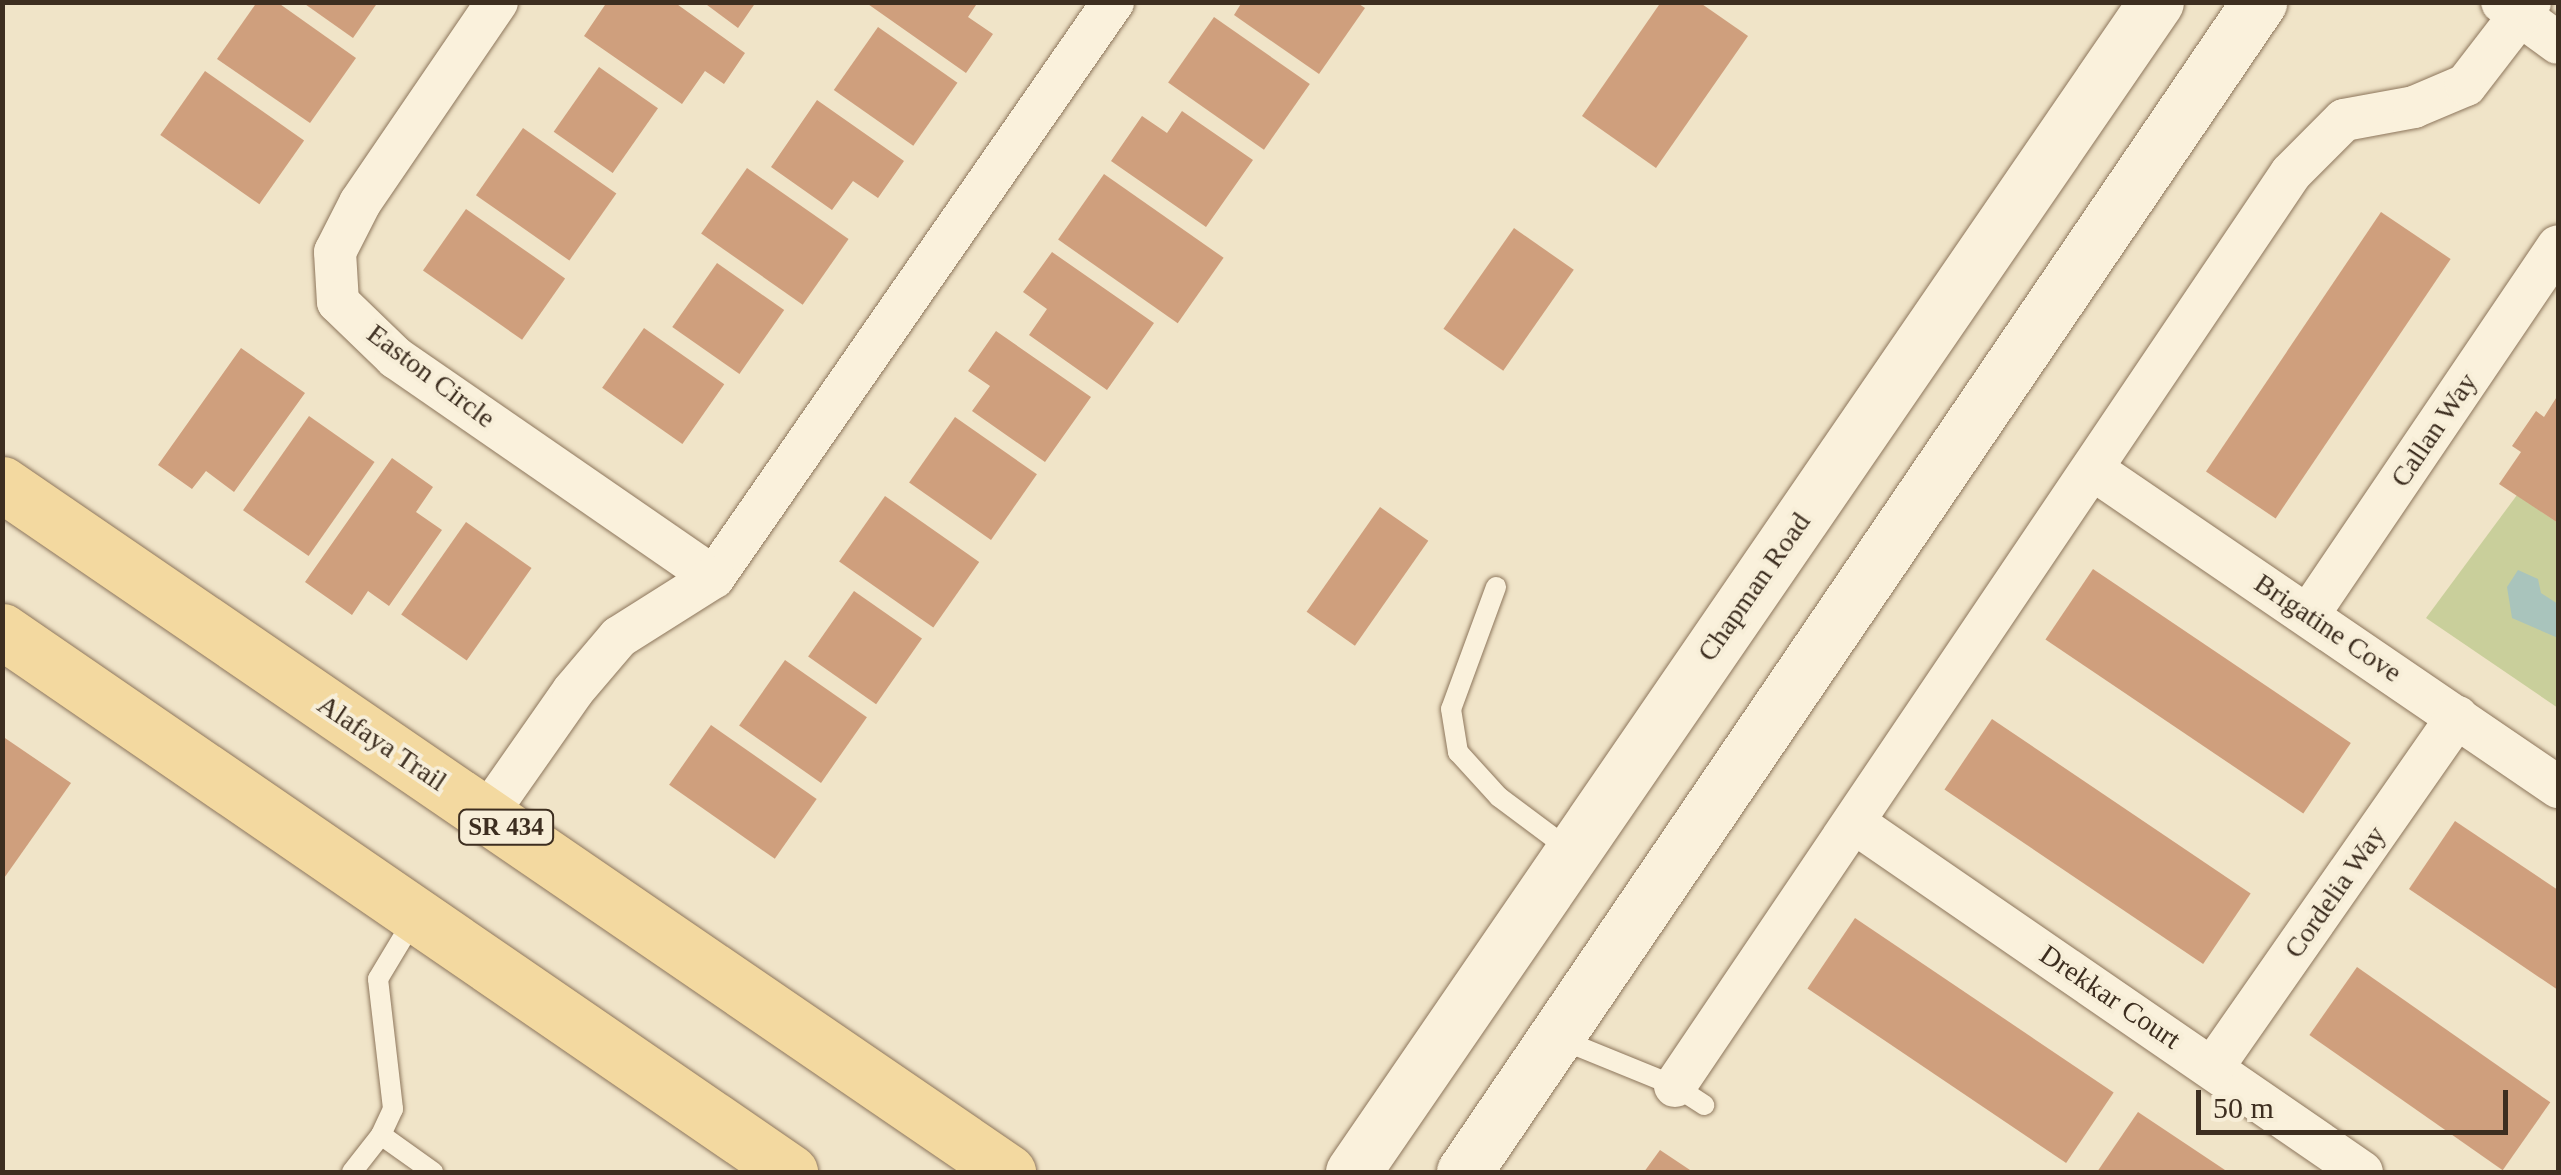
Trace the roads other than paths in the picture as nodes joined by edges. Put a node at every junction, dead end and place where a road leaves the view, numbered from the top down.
1 (497, 2) edge
2 (1112, 2) edge
3 (2156, 2) edge
4 (2259, 2) edge
5 (2518, 7) edge
6 (2558, 43) edge
7 (2558, 246) edge
8 (2095, 471) junction
9 (2, 484) edge
10 (714, 577) junction
11 (1496, 587) dead end
12 (2308, 614) junction
13 (2, 631) edge
14 (2457, 717) junction
15 (2558, 787) edge
16 (487, 814) junction
17 (1856, 824) junction
18 (1572, 851) junction
19 (415, 917) junction
20 (1558, 1038) junction
21 (2214, 1067) junction
22 (1690, 1096) joint
23 (381, 1135) junction
24 (352, 1172) edge
25 (433, 1172) edge
26 (790, 1172) edge
27 (1008, 1172) edge
28 (1353, 1172) edge
29 (1464, 1172) edge
30 (2362, 1172) edge

1 - 10 street, Easton Circle
2 - 10 street
3 - 18 street, Chapman Road
4 - 20 street
5 - 6 street
5 - 8 street
7 - 12 street, Callan Way
8 - 12 street, Brigatine Cove
8 - 17 street
9 - 16 main road, Alafaya Trail / SR 434
10 - 16 street
11 - 18 lane
12 - 14 street, Brigatine Cove
13 - 19 main road
14 - 15 street, Brigatine Cove
14 - 21 street, Cordelia Way
16 - 27 main road, Alafaya Trail / SR 434
17 - 21 street, Drekkar Court
17 - 22 street
18 - 28 street, Chapman Road
19 - 23 lane
19 - 26 main road
20 - 22 lane
20 - 29 street
21 - 30 street, Drekkar Court
23 - 24 lane
23 - 25 lane

